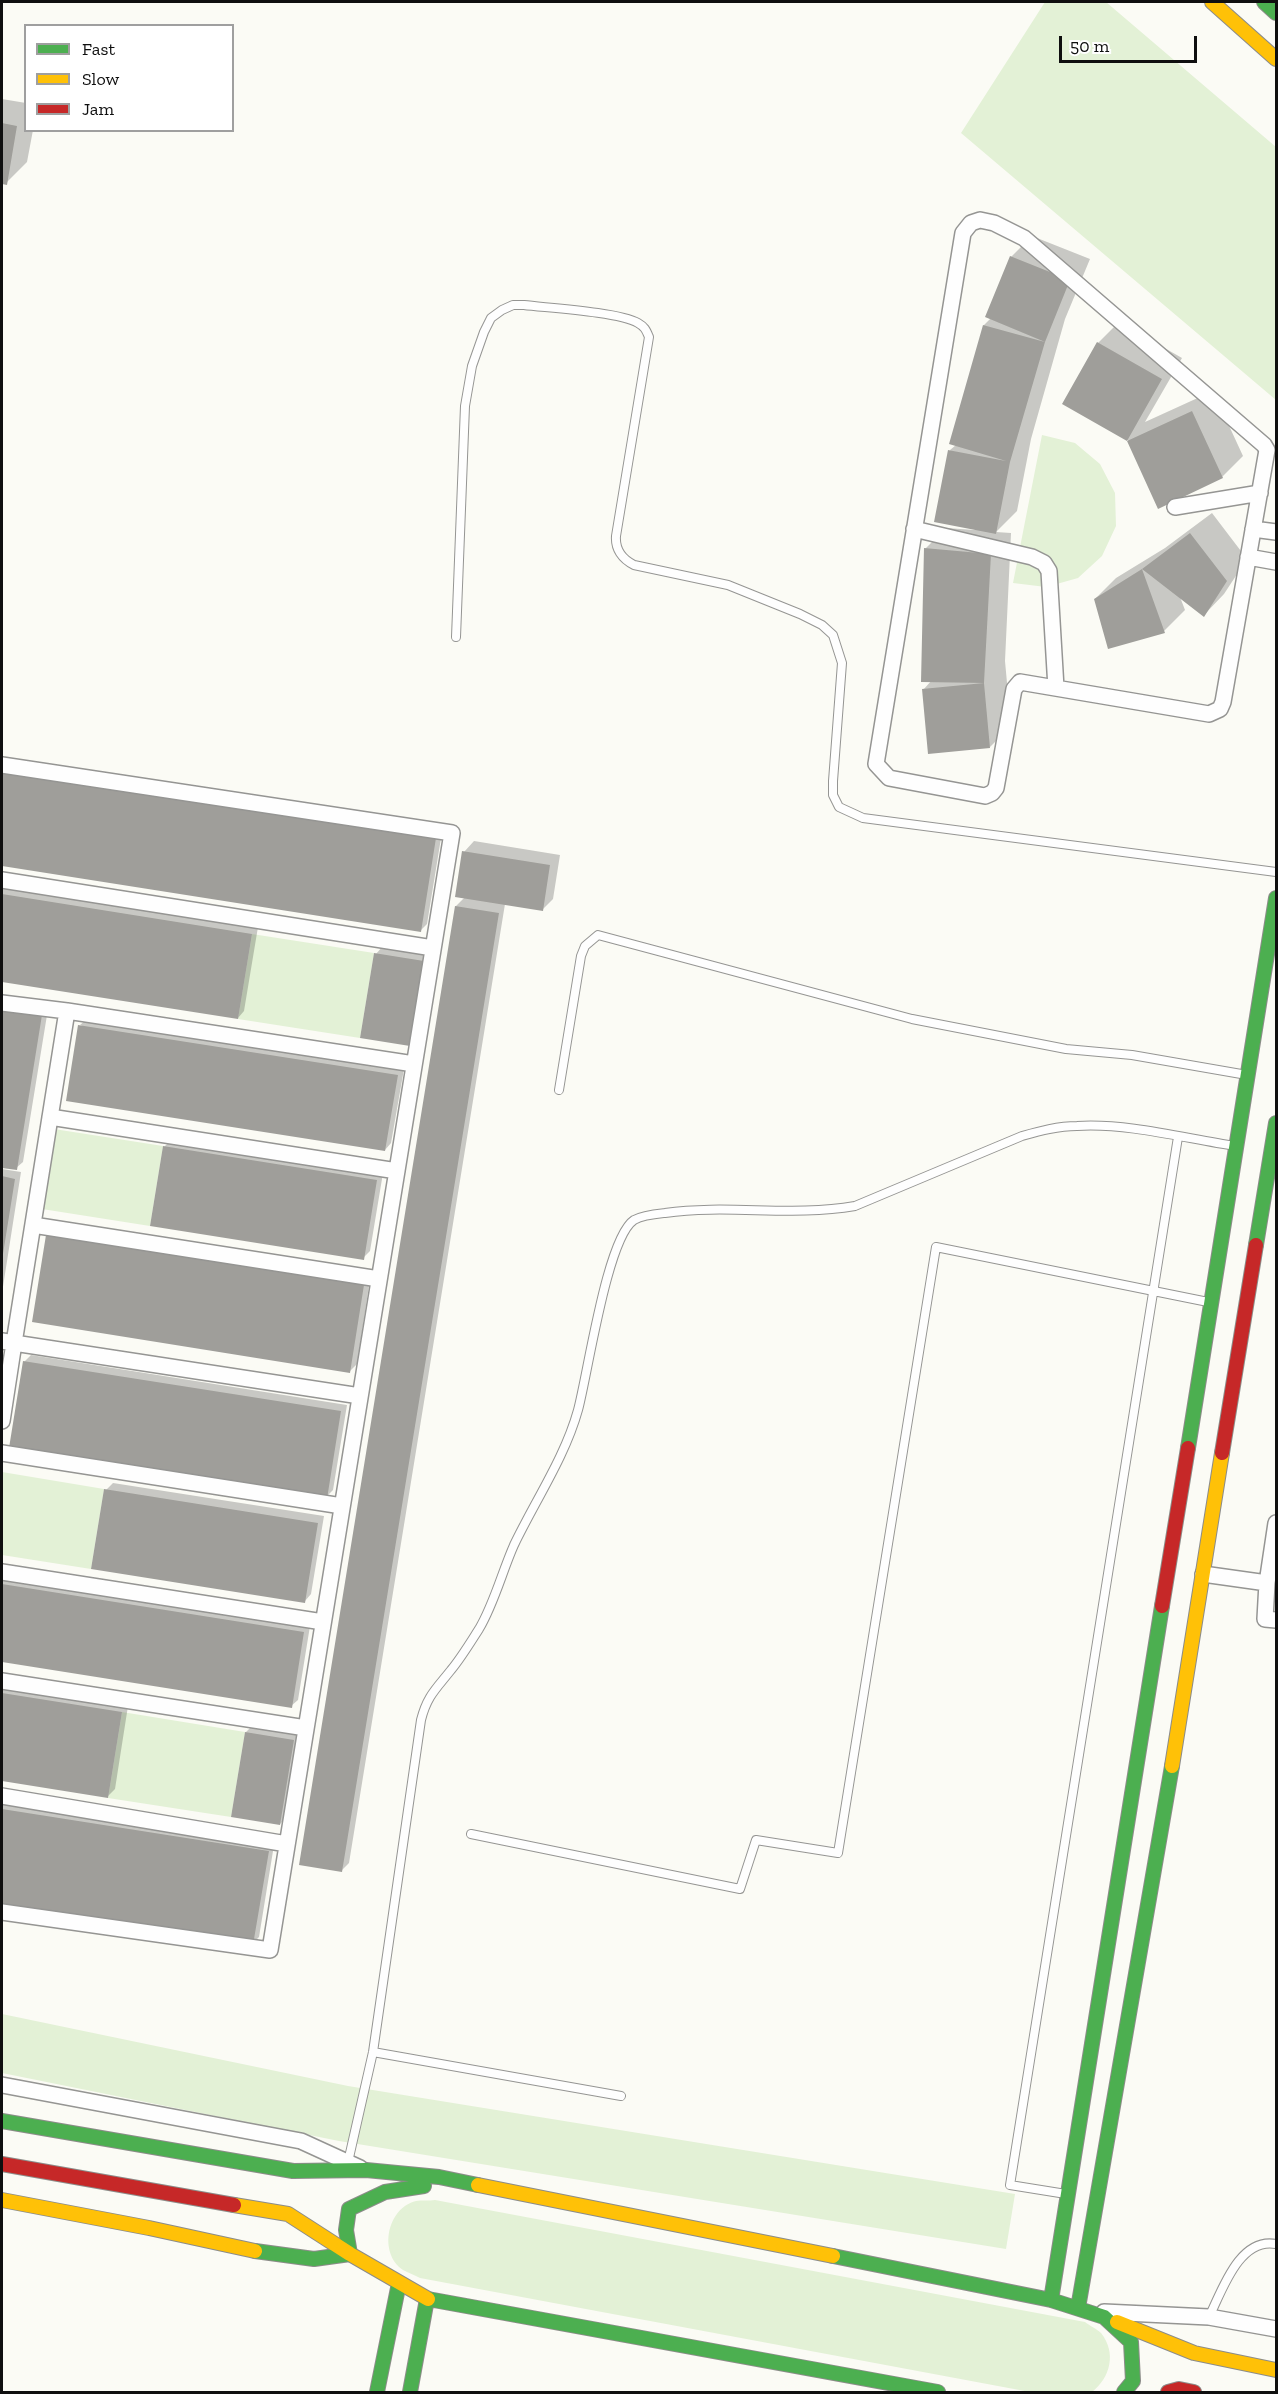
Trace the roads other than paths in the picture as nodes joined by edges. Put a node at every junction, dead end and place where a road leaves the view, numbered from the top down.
1 (1212, 2) edge
2 (1264, 2) edge
3 (1276, 13) edge
4 (1276, 59) edge
5 (1260, 493) junction
6 (1175, 507) dead end
7 (914, 529) junction
8 (1253, 529) junction
9 (1276, 532) edge
10 (1248, 557) junction
11 (1276, 562) edge
12 (456, 638) dead end
13 (1056, 688) junction
14 (2, 765) edge
15 (1276, 872) edge
16 (2, 880) edge
17 (1276, 898) edge
18 (433, 948) junction
19 (2, 1003) edge
20 (67, 1011) junction
21 (414, 1064) junction
22 (1248, 1076) junction
23 (559, 1090) dead end
24 (50, 1117) junction
25 (1276, 1123) edge
26 (1178, 1137) junction
27 (1236, 1147) junction
28 (397, 1171) junction
29 (33, 1225) junction
30 (379, 1279) junction
31 (1153, 1290) junction
32 (1212, 1302) junction
33 (8, 1342) edge
34 (360, 1396) junction
35 (2, 1421) edge
36 (2, 1453) edge
37 (342, 1506) junction
38 (1276, 1523) edge
39 (2, 1572) edge
40 (1203, 1574) junction
41 (1268, 1583) junction
42 (1276, 1620) edge
43 (323, 1622) junction
44 (2, 1681) edge
45 (306, 1728) junction
46 (2, 1796) edge
47 (471, 1834) dead end
48 (287, 1844) junction
49 (2, 1912) edge
50 (373, 2052) junction
51 (2, 2085) edge
52 (621, 2096) dead end
53 (2, 2121) edge
54 (348, 2162) junction
55 (2, 2164) edge
56 (366, 2170) junction
57 (473, 2184) junction
58 (1068, 2194) junction
59 (2, 2200) edge
60 (1276, 2244) edge
61 (350, 2254) junction
62 (399, 2283) junction
63 (428, 2299) junction
64 (1051, 2301) junction
65 (1082, 2310) junction
66 (1104, 2317) junction
67 (1209, 2317) junction
68 (1276, 2330) edge
69 (1276, 2370) edge
70 (377, 2392) edge
71 (410, 2392) edge
72 (938, 2392) edge
73 (1124, 2392) edge
74 (1168, 2392) edge
75 (1194, 2392) edge

1 - 4 street
2 - 3 street
5 - 6 street
5 - 7 street
5 - 8 street
7 - 13 street
7 - 13 street
8 - 9 street
8 - 10 street
10 - 11 street
10 - 13 street
12 - 15 lane
14 - 18 street
16 - 18 street
17 - 22 street
18 - 21 street
19 - 20 street
20 - 21 street
20 - 24 street
21 - 28 street
22 - 23 lane
22 - 27 street
24 - 28 street
24 - 29 street
25 - 40 street
26 - 27 lane
26 - 31 lane
26 - 50 lane
27 - 32 street
28 - 30 street
29 - 30 street
29 - 33 street
30 - 34 street
31 - 32 lane
31 - 47 lane
31 - 58 lane
32 - 58 street
33 - 34 street
33 - 35 street
34 - 37 street
36 - 37 street
37 - 43 street
38 - 41 street
39 - 43 street
40 - 41 street
40 - 65 street
41 - 42 street
43 - 45 street
44 - 45 street
45 - 48 street
46 - 48 street
48 - 49 street
50 - 52 lane
50 - 54 lane
51 - 54 street
53 - 56 street
54 - 56 street
55 - 61 street
56 - 57 street
57 - 61 street
57 - 64 street
58 - 64 street
59 - 61 street
60 - 67 lane
61 - 62 street
62 - 63 street
62 - 70 street
63 - 71 street
63 - 72 street
64 - 65 street
65 - 66 street
65 - 67 street
66 - 69 street
66 - 73 street
67 - 68 street
74 - 75 street

